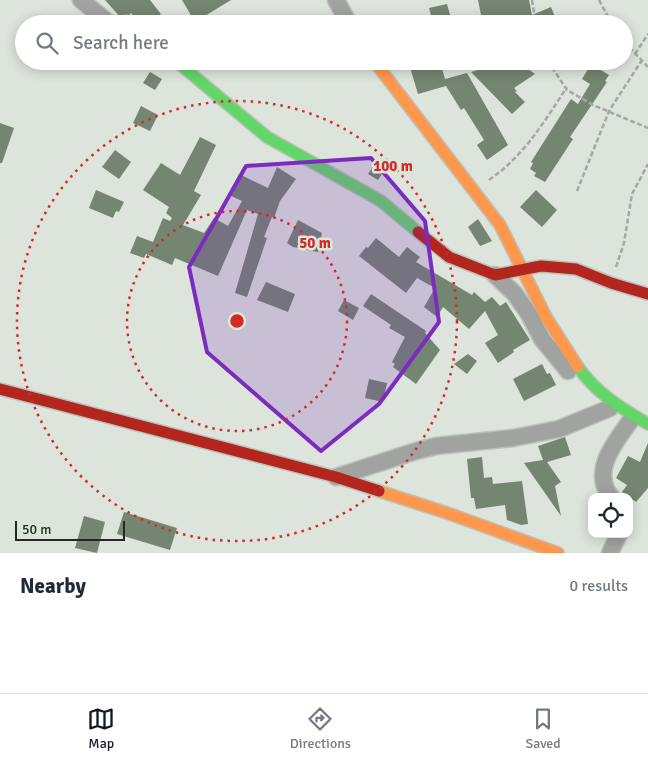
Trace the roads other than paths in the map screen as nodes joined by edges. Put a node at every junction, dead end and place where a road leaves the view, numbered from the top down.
1 (80, 0) edge
2 (336, 0) edge
3 (99, 15) edge
4 (345, 15) edge
5 (187, 70) edge
6 (381, 70) edge
7 (522, 269) junction
8 (495, 275) junction
9 (648, 294) edge
10 (0, 390) edge
11 (610, 408) junction
12 (631, 420) junction
13 (648, 426) edge
14 (336, 477) junction
15 (608, 493) edge
16 (617, 538) edge
17 (558, 553) edge
18 (610, 553) edge

1 - 3 street
2 - 4 street
5 - 8 street
6 - 7 street
7 - 8 street
7 - 9 street
7 - 13 street
8 - 11 street
10 - 14 street
11 - 12 street
11 - 14 street
12 - 13 street
12 - 15 street
14 - 17 street
16 - 18 street

